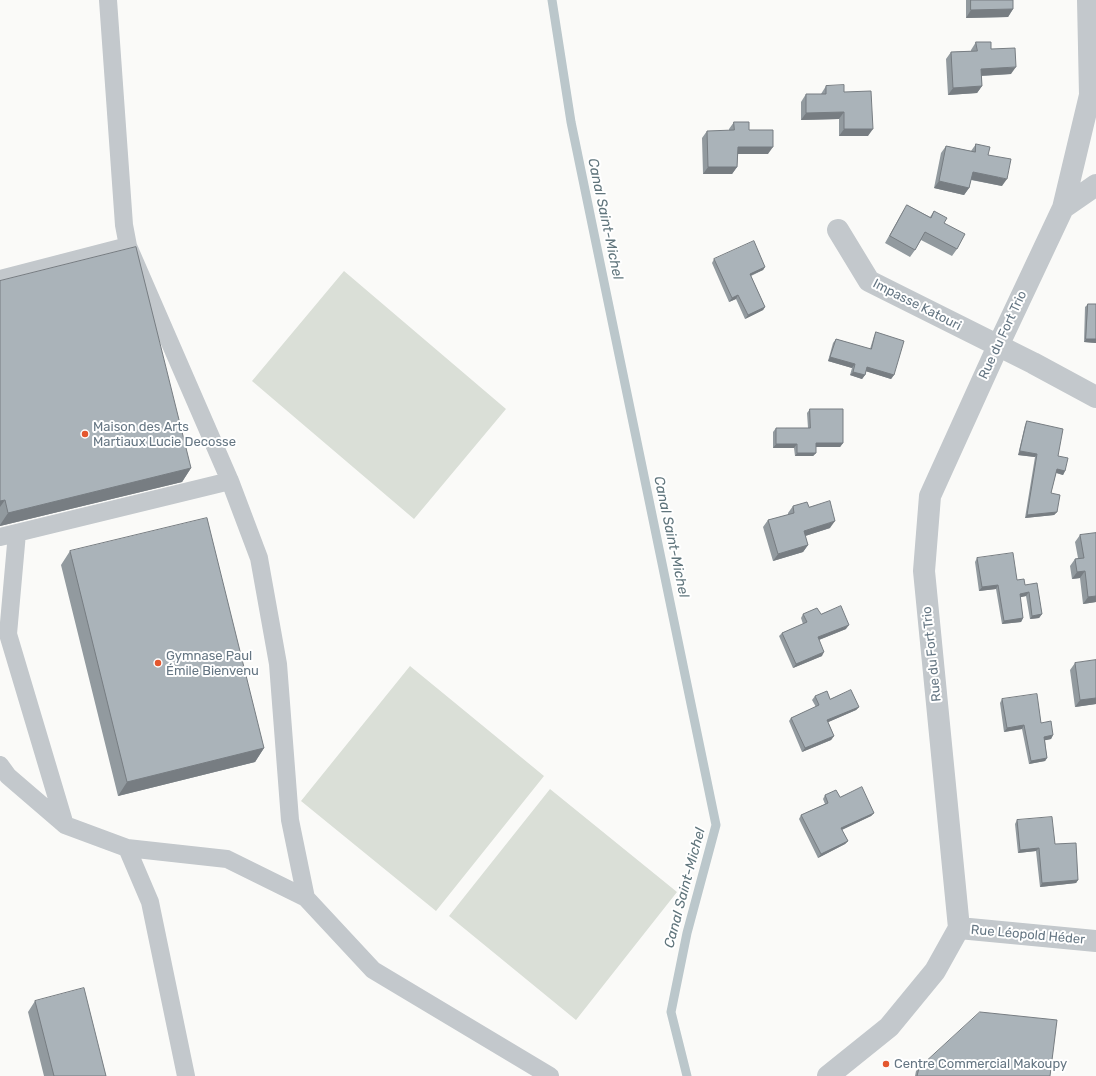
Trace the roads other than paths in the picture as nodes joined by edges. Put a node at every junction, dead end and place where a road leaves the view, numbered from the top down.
1 (108, 0) edge
2 (1088, 0) edge
3 (1093, 102) edge
4 (1096, 185) edge
5 (1064, 208) junction
6 (838, 230) dead end
7 (128, 246) junction
8 (0, 279) edge
9 (998, 346) junction
10 (1096, 397) edge
11 (230, 481) junction
12 (8, 535) edge
13 (0, 765) edge
14 (65, 825) junction
15 (126, 848) junction
16 (306, 898) junction
17 (960, 928) junction
18 (1096, 941) edge
19 (186, 1076) edge
20 (550, 1076) edge
21 (828, 1076) edge

1 - 7 lane
2 - 3 street, Rue du Fort Trio
3 - 5 street, Rue du Fort Trio
4 - 5 street
5 - 9 street, Rue du Fort Trio
6 - 9 street, Impasse Katouri
7 - 8 lane
7 - 11 lane
9 - 10 street, Impasse Katouri
9 - 17 street, Rue du Fort Trio
11 - 12 lane
11 - 16 lane
12 - 14 lane
13 - 14 lane
14 - 15 lane
15 - 16 lane
15 - 19 lane
16 - 20 lane
17 - 18 street, Rue Léopold Héder
17 - 21 street

